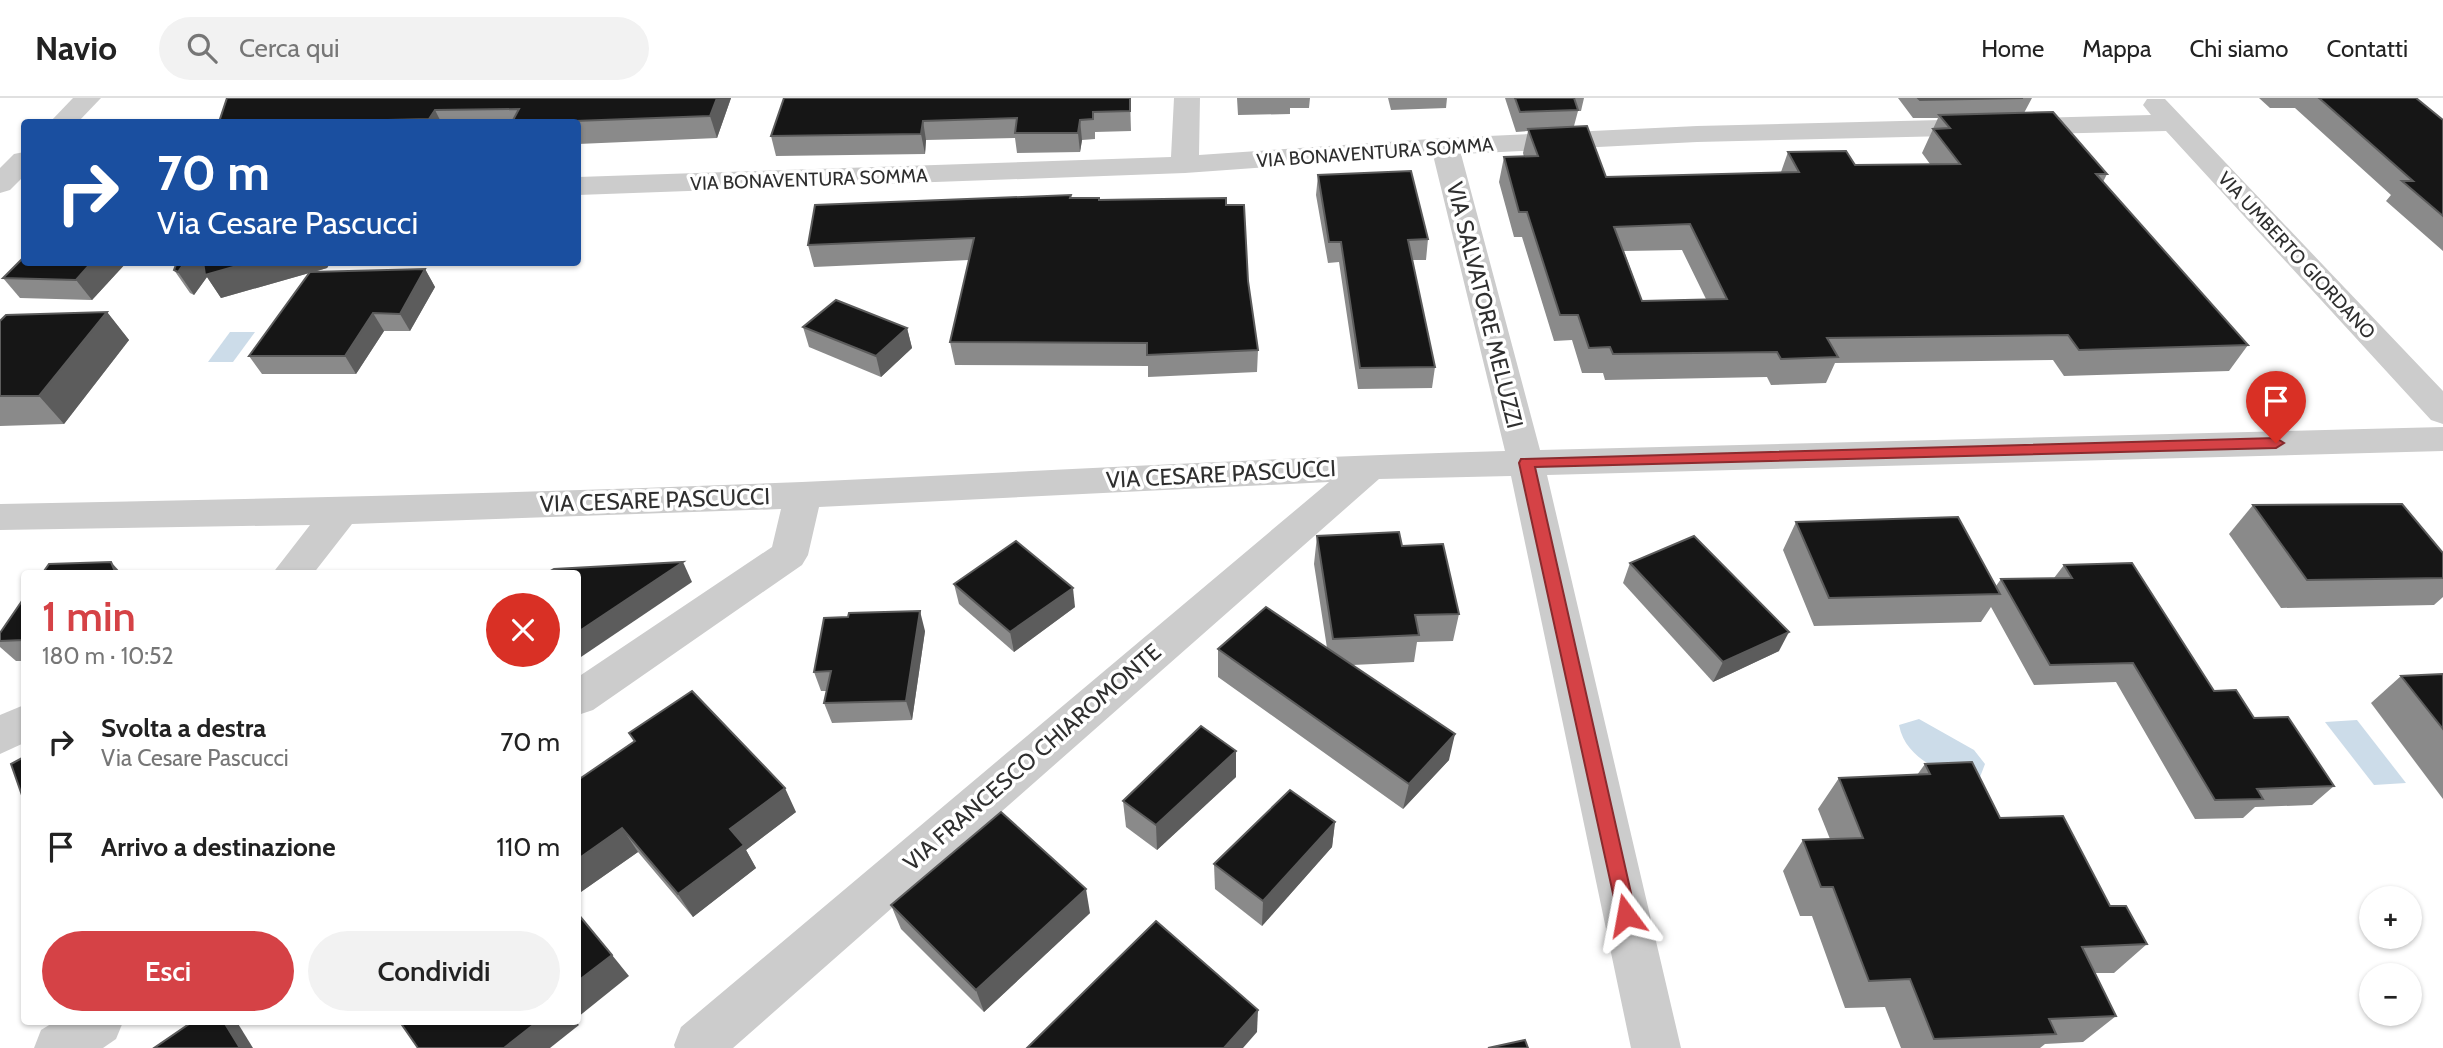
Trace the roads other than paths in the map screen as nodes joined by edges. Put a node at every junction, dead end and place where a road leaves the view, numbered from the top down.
1 (88, 98) edge
2 (1187, 98) edge
3 (2150, 98) edge
4 (66, 119) edge
5 (2174, 123) junction
6 (1445, 146) junction
7 (21, 163) edge
8 (1185, 165) junction
9 (0, 184) edge
10 (581, 187) edge
11 (21, 198) edge
12 (0, 199) edge
13 (2436, 396) edge
14 (2443, 439) edge
15 (1526, 463) junction
16 (1370, 467) junction
17 (803, 495) junction
18 (342, 512) junction
19 (0, 517) edge
20 (294, 570) edge
21 (581, 696) edge
22 (21, 724) edge
23 (0, 736) edge
24 (94, 1025) edge
25 (59, 1048) edge
26 (701, 1048) edge
27 (1656, 1048) edge

1 - 4 street
2 - 8 street
3 - 5 street, VIA UMBERTO GIORDANO
5 - 6 street, VIA BONAVENTURA SOMMA
5 - 13 street, VIA UMBERTO GIORDANO
6 - 8 street, VIA BONAVENTURA SOMMA
6 - 15 street, VIA SALVATORE MELUZZI
7 - 9 street
8 - 10 street, VIA BONAVENTURA SOMMA
11 - 12 street
14 - 15 street, VIA CESARE PASCUCCI
15 - 16 street, VIA CESARE PASCUCCI
15 - 27 street, VIA SALVATORE MELUZZI
16 - 17 street, VIA CESARE PASCUCCI
16 - 26 street, VIA FRANCESCO CHIAROMONTE
17 - 18 street, VIA CESARE PASCUCCI
17 - 21 street
18 - 19 street, VIA CESARE PASCUCCI
18 - 20 street
22 - 23 street
24 - 25 street

